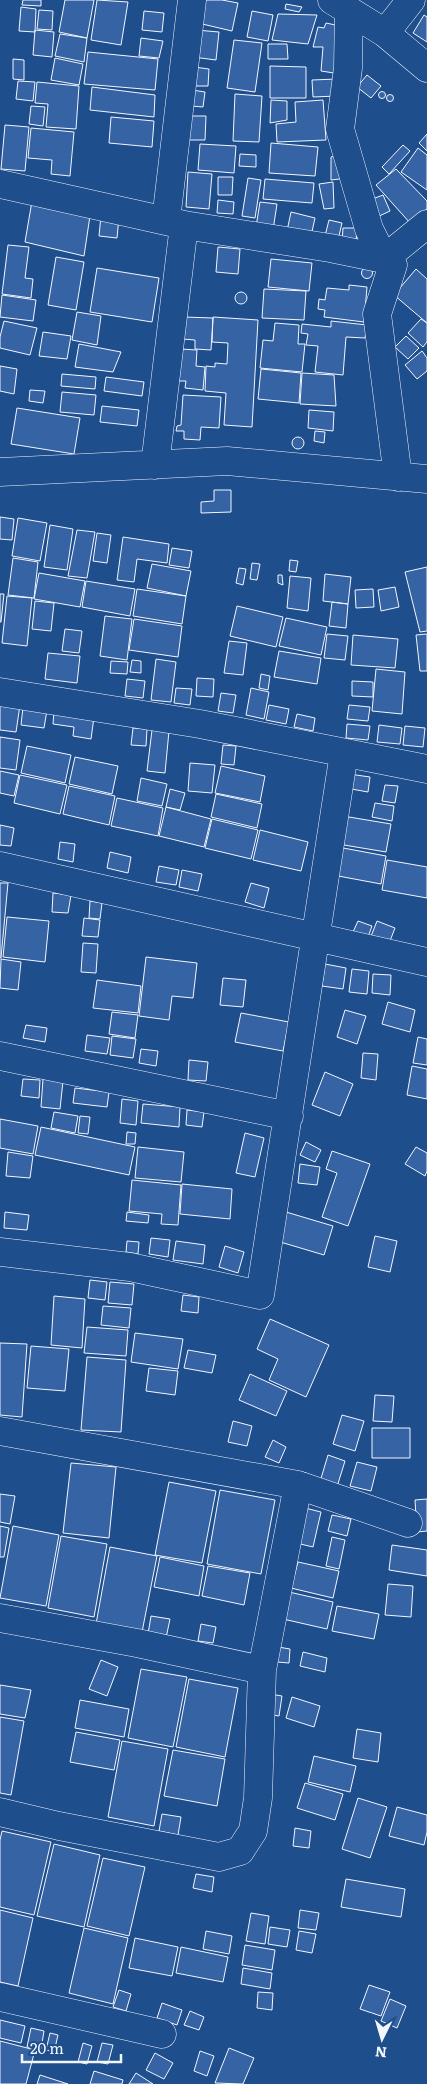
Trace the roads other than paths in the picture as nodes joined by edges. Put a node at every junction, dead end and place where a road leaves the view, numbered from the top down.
1 (192, 0) edge
2 (411, 0) edge
3 (360, 12) edge
4 (427, 68) edge
5 (0, 184) edge
6 (175, 223) junction
7 (427, 224) edge
8 (384, 259) junction
9 (155, 465) junction
10 (0, 472) edge
11 (398, 477) junction
12 (427, 479) edge
13 (0, 692) edge
14 (344, 752) junction
15 (427, 769) edge
16 (0, 866) edge
17 (315, 936) junction
18 (427, 962) edge
19 (0, 1056) edge
20 (289, 1116) junction
21 (0, 1252) edge
22 (0, 1431) edge
23 (298, 1485) junction
24 (408, 1523) dead end
25 (0, 1618) edge
26 (262, 1670) junction
27 (0, 1812) edge
28 (0, 1997) edge
29 (162, 2034) dead end

1 - 6 street
2 - 3 street
3 - 4 street
3 - 8 street
5 - 6 street
6 - 8 street
6 - 9 street
7 - 8 street
8 - 11 street
9 - 10 street
9 - 11 street
11 - 12 street
13 - 14 street
14 - 15 street
14 - 17 street
16 - 17 street
17 - 18 street
17 - 20 street
19 - 20 street
20 - 21 street
22 - 23 street
23 - 24 street
23 - 26 street
25 - 26 street
26 - 27 street
28 - 29 street

